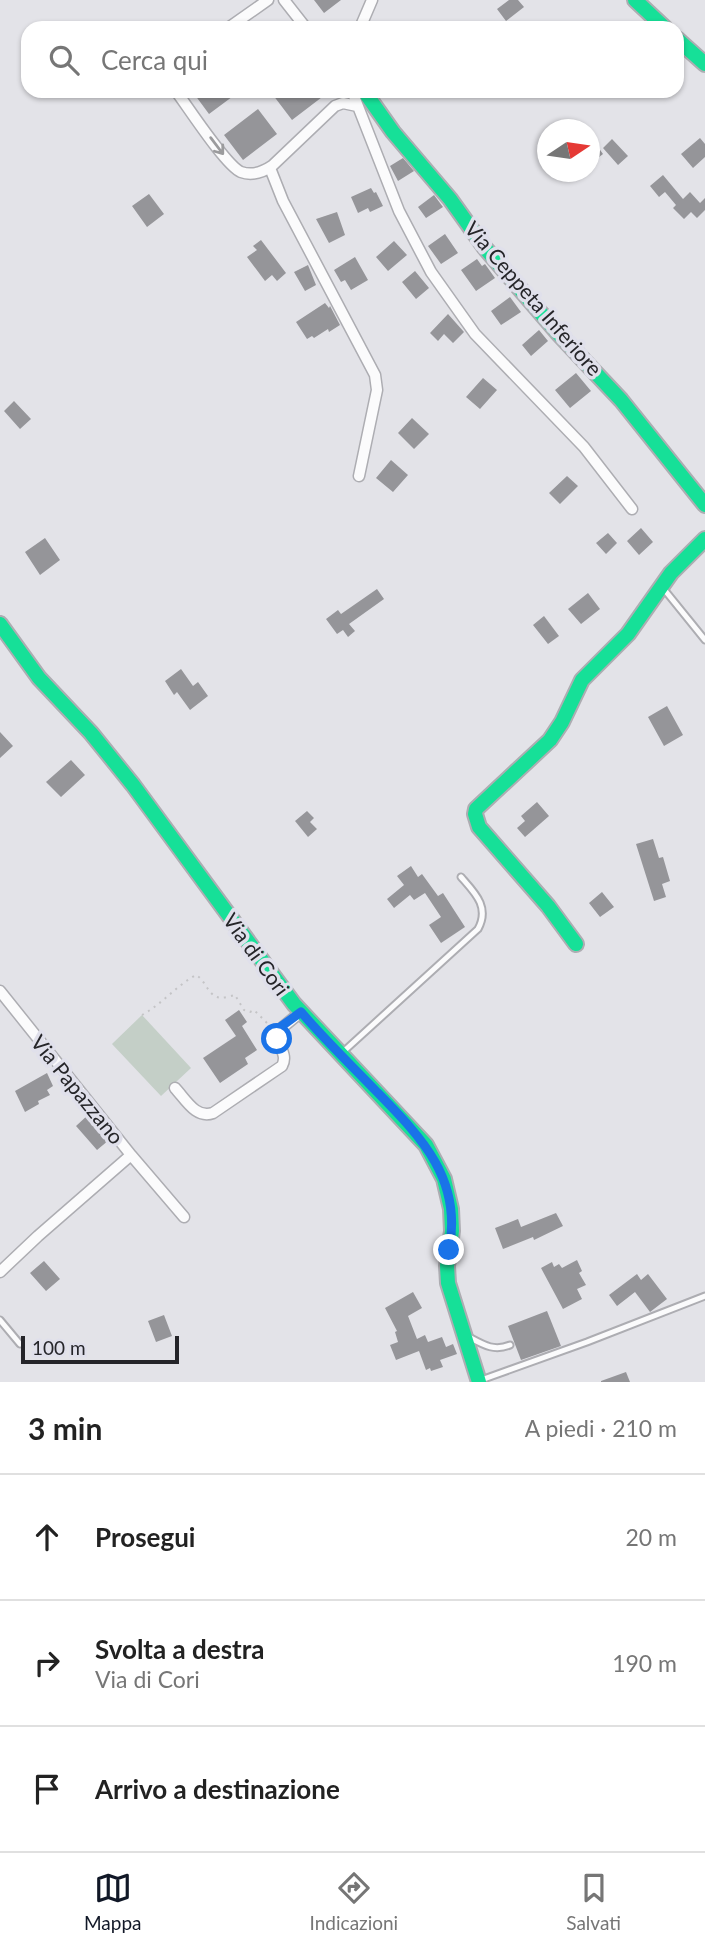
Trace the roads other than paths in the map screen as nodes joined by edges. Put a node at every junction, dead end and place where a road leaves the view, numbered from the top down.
1 (268, 0) edge
2 (284, 0) edge
3 (372, 0) edge
4 (635, 0) edge
5 (238, 21) edge
6 (300, 21) edge
7 (363, 21) edge
8 (657, 21) edge
9 (684, 46) edge
10 (705, 64) edge
11 (181, 98) edge
12 (354, 98) edge
13 (369, 98) edge
14 (357, 106) junction
15 (270, 168) junction
16 (359, 476) dead end
17 (705, 505) edge
18 (632, 509) dead end
19 (705, 539) edge
20 (661, 587) junction
21 (0, 624) edge
22 (705, 640) edge
23 (461, 877) dead end
24 (576, 944) dead end
25 (0, 991) edge
26 (4, 1004) edge
27 (301, 1012) junction
28 (341, 1054) junction
29 (175, 1088) dead end
30 (131, 1155) junction
31 (184, 1217) dead end
32 (0, 1272) edge
33 (705, 1296) edge
34 (0, 1320) edge
35 (464, 1335) junction
36 (20, 1344) dead end
37 (510, 1345) dead end
38 (479, 1381) edge

1 - 5 street
2 - 6 street
3 - 7 street
4 - 8 street
9 - 10 street
11 -> 15 street
12 - 14 street
13 - 17 street, Via Ceppeta Inferiore
14 - 15 street
14 - 18 street
15 - 16 street
19 - 20 street
20 - 22 lane
20 - 24 street
21 - 27 street, Via di Cori
23 - 28 lane
25 - 26 street, Via Papazzano
26 - 30 street, Via Papazzano
27 - 28 street, Via di Cori
27 - 29 street
28 - 35 street, Via di Cori
30 - 31 street
30 - 32 street, Via Papazzano
33 - 38 lane
34 - 36 lane
35 - 37 lane
35 - 38 street, Via di Cori

